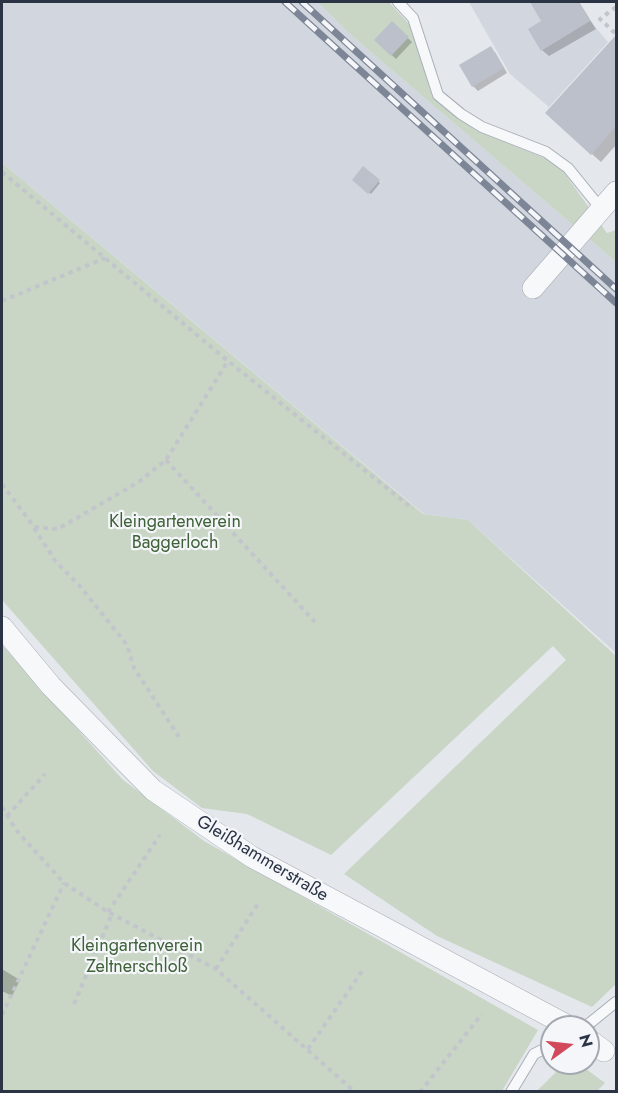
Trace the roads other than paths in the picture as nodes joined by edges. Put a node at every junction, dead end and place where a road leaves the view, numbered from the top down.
1 (398, 2) edge
2 (616, 192) edge
3 (602, 210) junction
4 (533, 288) dead end
5 (2, 627) edge
6 (616, 1002) edge
7 (548, 1015) edge
8 (600, 1015) edge
9 (540, 1051) edge
10 (511, 1092) edge

1 - 3 lane
2 - 3 street
3 - 4 street
5 - 7 street, Gleißhammerstraße
6 - 8 lane
9 - 10 lane

